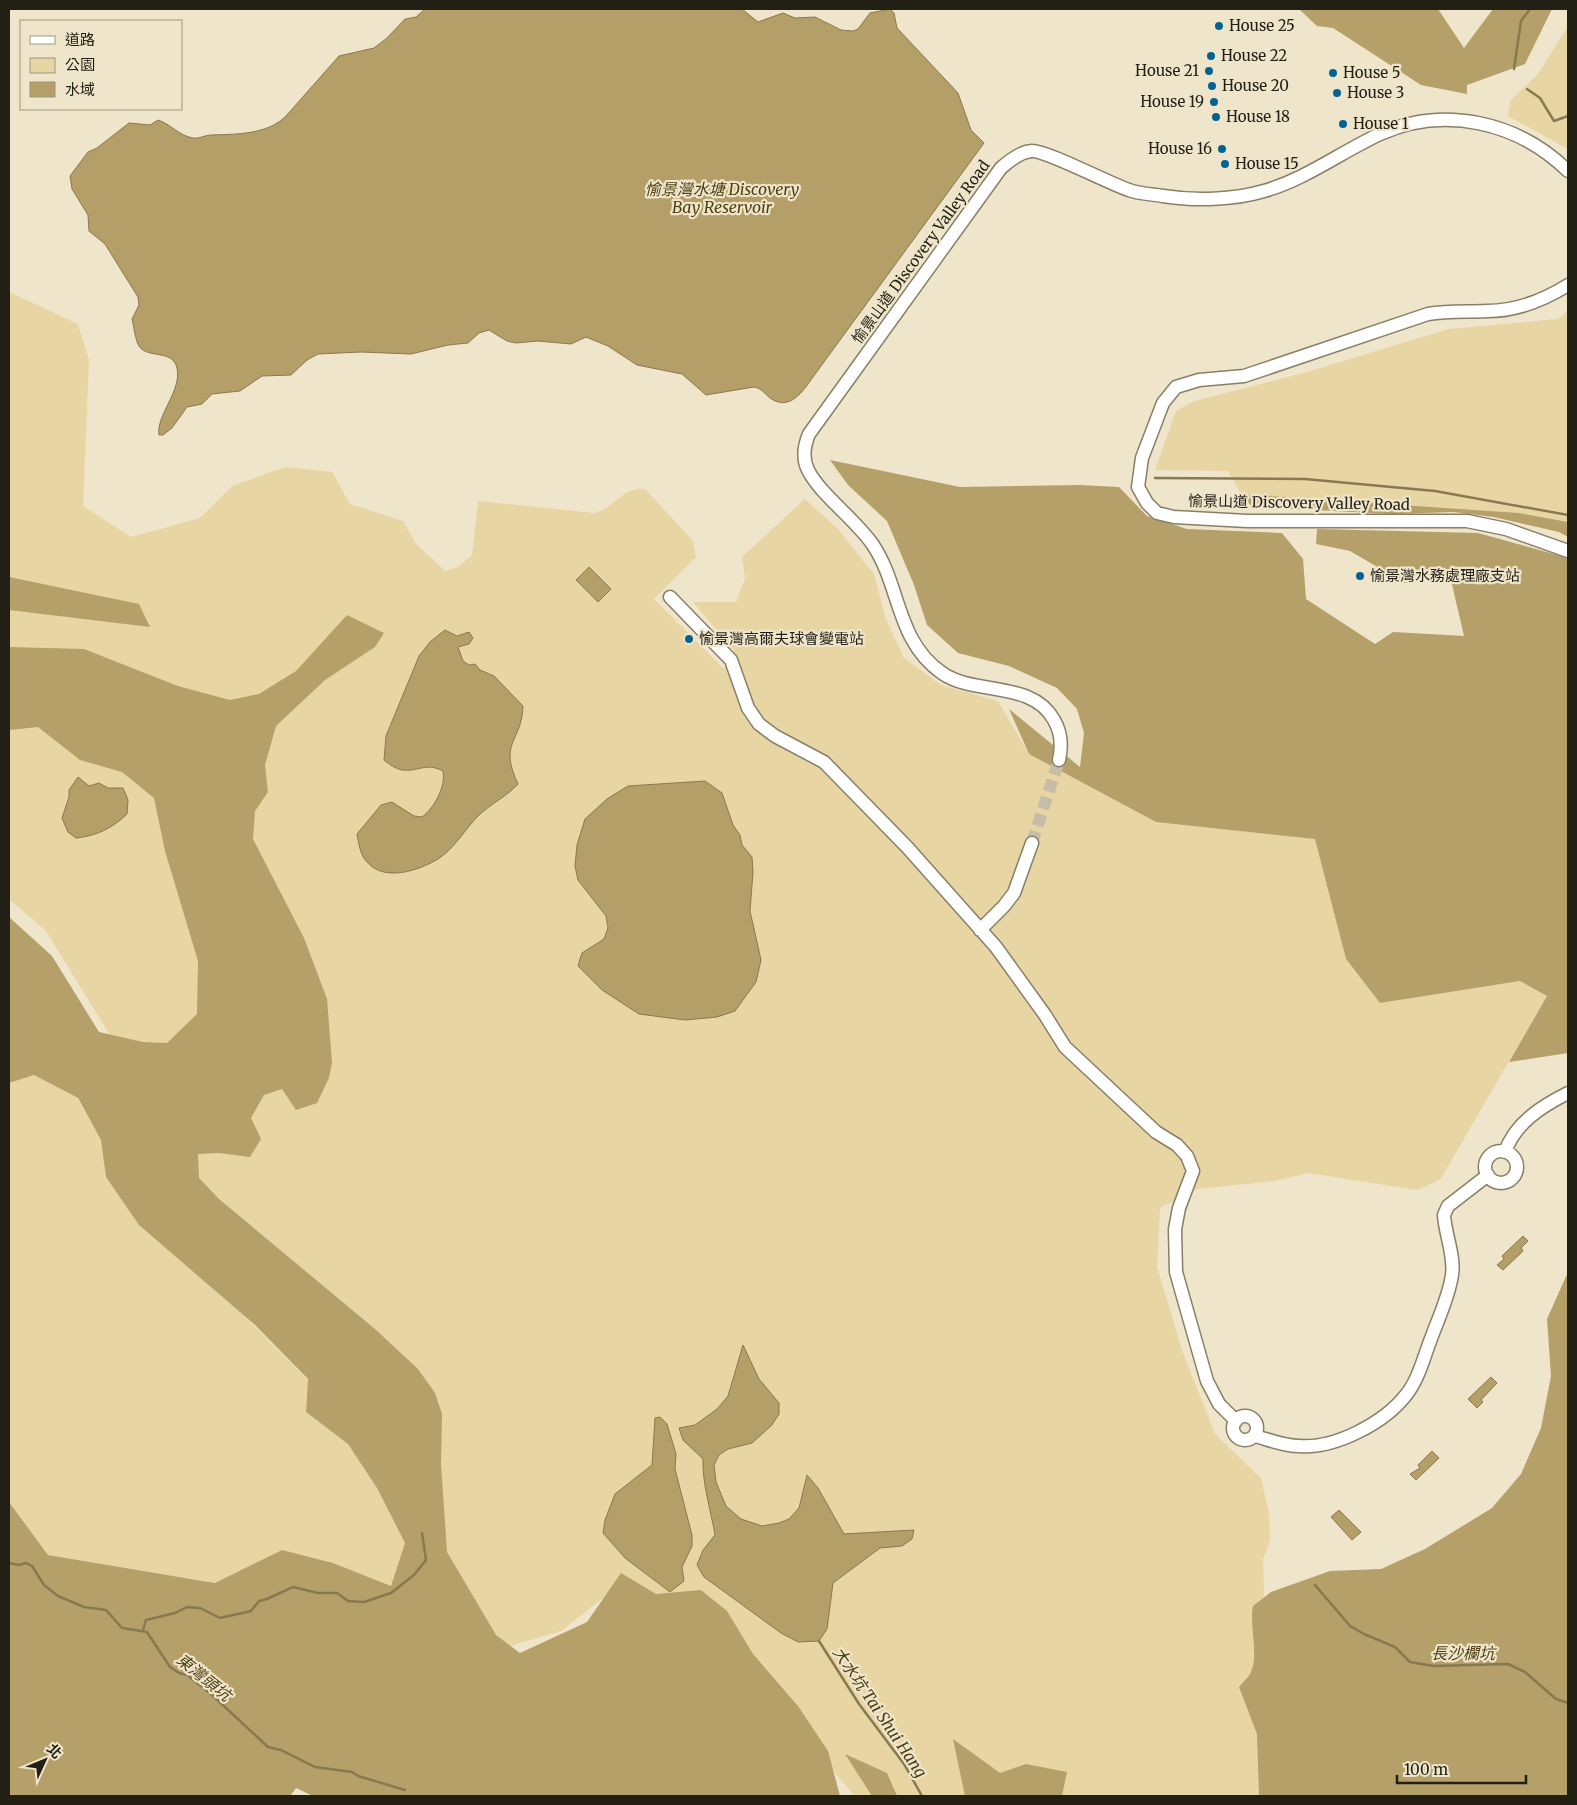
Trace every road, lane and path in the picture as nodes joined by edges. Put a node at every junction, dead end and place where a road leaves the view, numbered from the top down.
1 (1568, 171) edge
2 (1568, 285) edge
3 (1568, 551) edge
4 (670, 597) dead end
5 (1059, 760) tunnel mouth
6 (1032, 844) tunnel mouth
7 (980, 930) junction
8 (1568, 1093) edge
9 (1506, 1152) junction
10 (1488, 1175) junction

1 - 5 street, 愉景山道 Discovery Valley Road
2 - 3 street, 愉景山道 Discovery Valley Road
4 - 7 street
6 - 7 street
7 - 10 street
8 - 9 street
9 - 10 street
9 - 10 street

